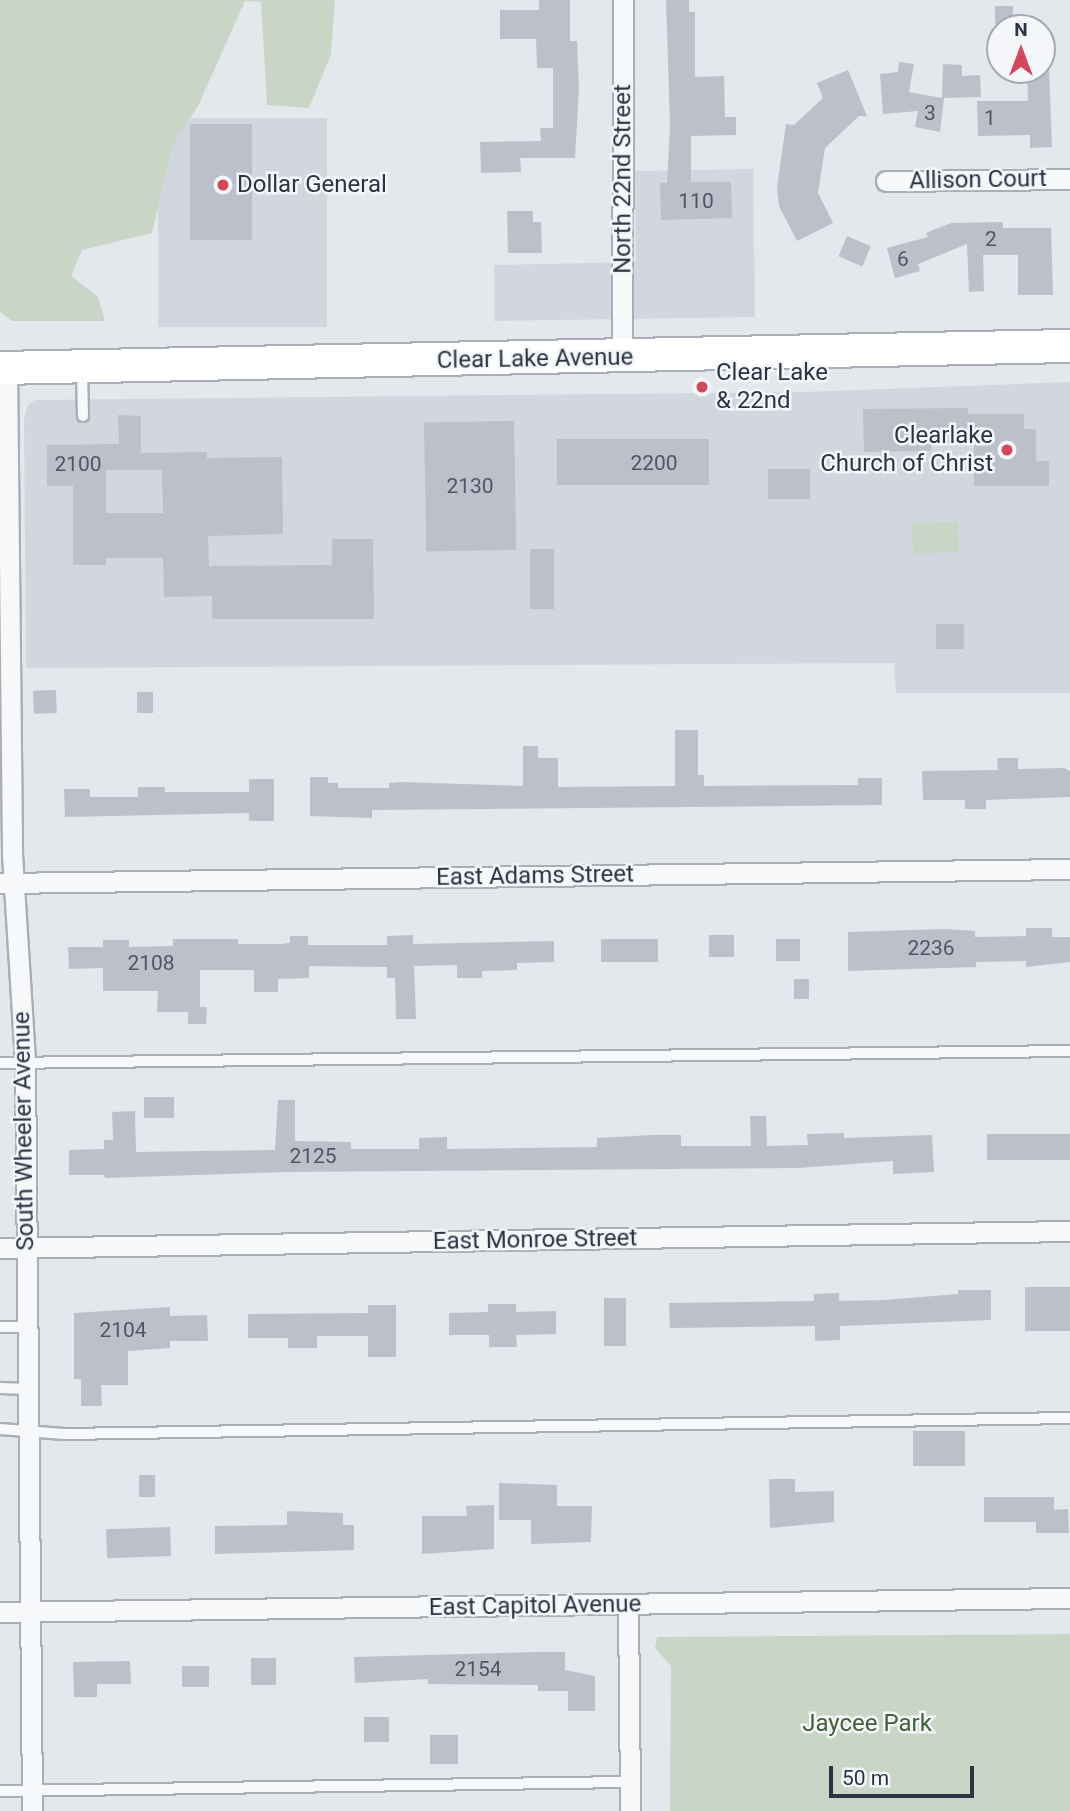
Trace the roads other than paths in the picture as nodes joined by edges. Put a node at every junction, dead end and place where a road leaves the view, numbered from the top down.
1 (623, 0) edge
2 (1070, 179) edge
3 (886, 181) dead end
4 (1070, 346) edge
5 (622, 357) junction
6 (82, 366) junction
7 (4, 368) edge
8 (83, 416) dead end
9 (5, 622) edge
10 (1070, 869) edge
11 (7, 883) edge
12 (1070, 1051) edge
13 (25, 1062) junction
14 (0, 1063) edge
15 (1070, 1231) edge
16 (0, 1248) edge
17 (27, 1248) junction
18 (0, 1327) edge
19 (28, 1327) junction
20 (0, 1388) edge
21 (29, 1389) junction
22 (1070, 1418) edge
23 (0, 1429) edge
24 (30, 1432) junction
25 (1070, 1598) edge
26 (628, 1605) junction
27 (33, 1611) junction
28 (0, 1612) edge
29 (631, 1782) junction
30 (0, 1791) edge
31 (32, 1791) junction
32 (32, 1811) edge
33 (630, 1811) edge

1 - 5 street, North 22nd Street
2 - 3 street, Allison Court
4 - 5 main road, Clear Lake Avenue
5 - 6 main road, Clear Lake Avenue
6 - 7 main road, Clear Lake Avenue
6 - 8 lane
7 - 9 street, South Wheeler Avenue
9 - 11 street, South Wheeler Avenue
10 - 11 street, East Adams Street
11 - 13 street, South Wheeler Avenue
12 - 13 lane
13 - 14 lane
13 - 17 street, South Wheeler Avenue
15 - 17 street, East Monroe Street
16 - 17 street, East Monroe Street
17 - 19 street, South Wheeler Avenue
18 - 19 lane
19 - 21 street, South Wheeler Avenue
20 - 21 lane
21 - 24 street, South Wheeler Avenue
22 - 24 lane
23 - 24 lane
24 - 27 street, South Wheeler Avenue
25 - 26 street, East Capitol Avenue
26 - 27 street, East Capitol Avenue
26 - 29 street
27 - 28 street, East Capitol Avenue
27 - 31 street, South Wheeler Avenue
29 - 31 lane
29 - 33 street
30 - 31 lane
31 - 32 street, South Wheeler Avenue

